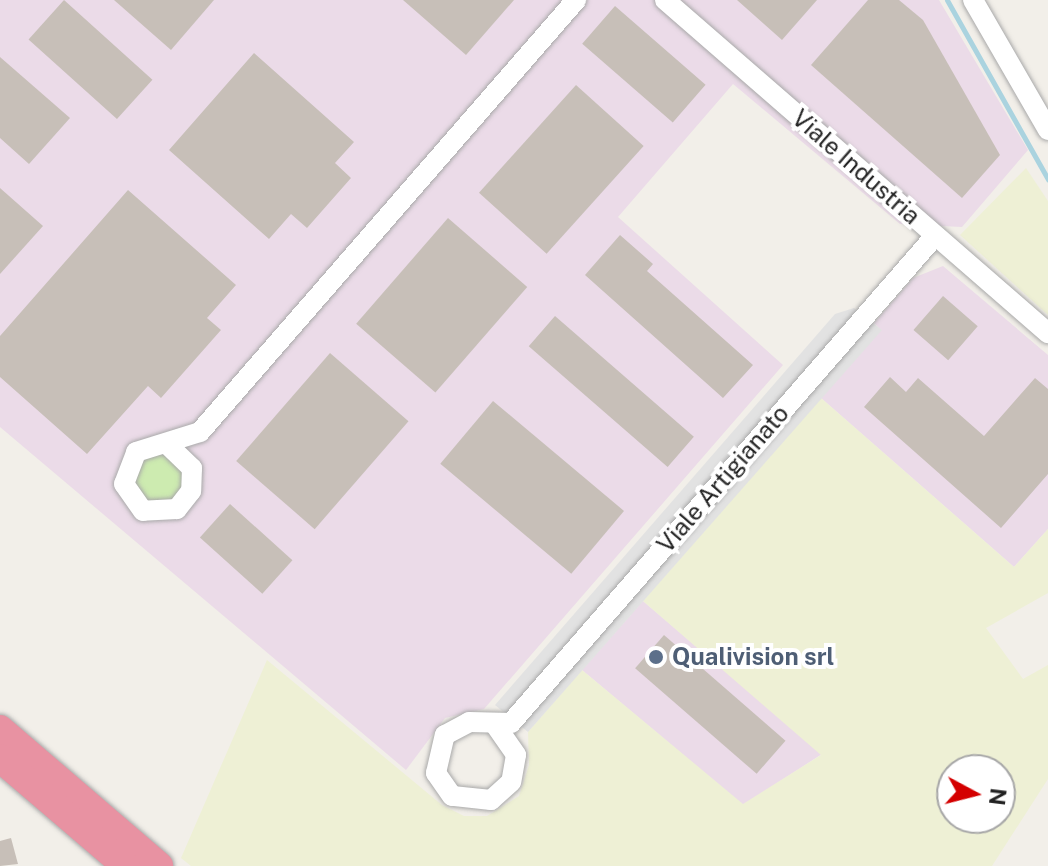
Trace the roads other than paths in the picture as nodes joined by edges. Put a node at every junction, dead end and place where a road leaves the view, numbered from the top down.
1 (576, 0) edge
2 (665, 0) edge
3 (973, 0) edge
4 (1048, 130) edge
5 (935, 236) junction
6 (1048, 333) edge
7 (200, 432) junction
8 (169, 446) junction
9 (192, 468) junction
10 (0, 729) edge
11 (506, 731) dead end
12 (0, 758) edge
13 (126, 866) edge
14 (159, 866) edge

1 - 7 street
2 - 5 street, Viale Industria
3 - 4 street
5 - 6 street, Viale Industria
5 - 11 street, Viale Artigianato
7 - 8 street
7 - 9 street
8 - 9 street
8 - 9 street
10 - 14 highway
12 - 13 highway

